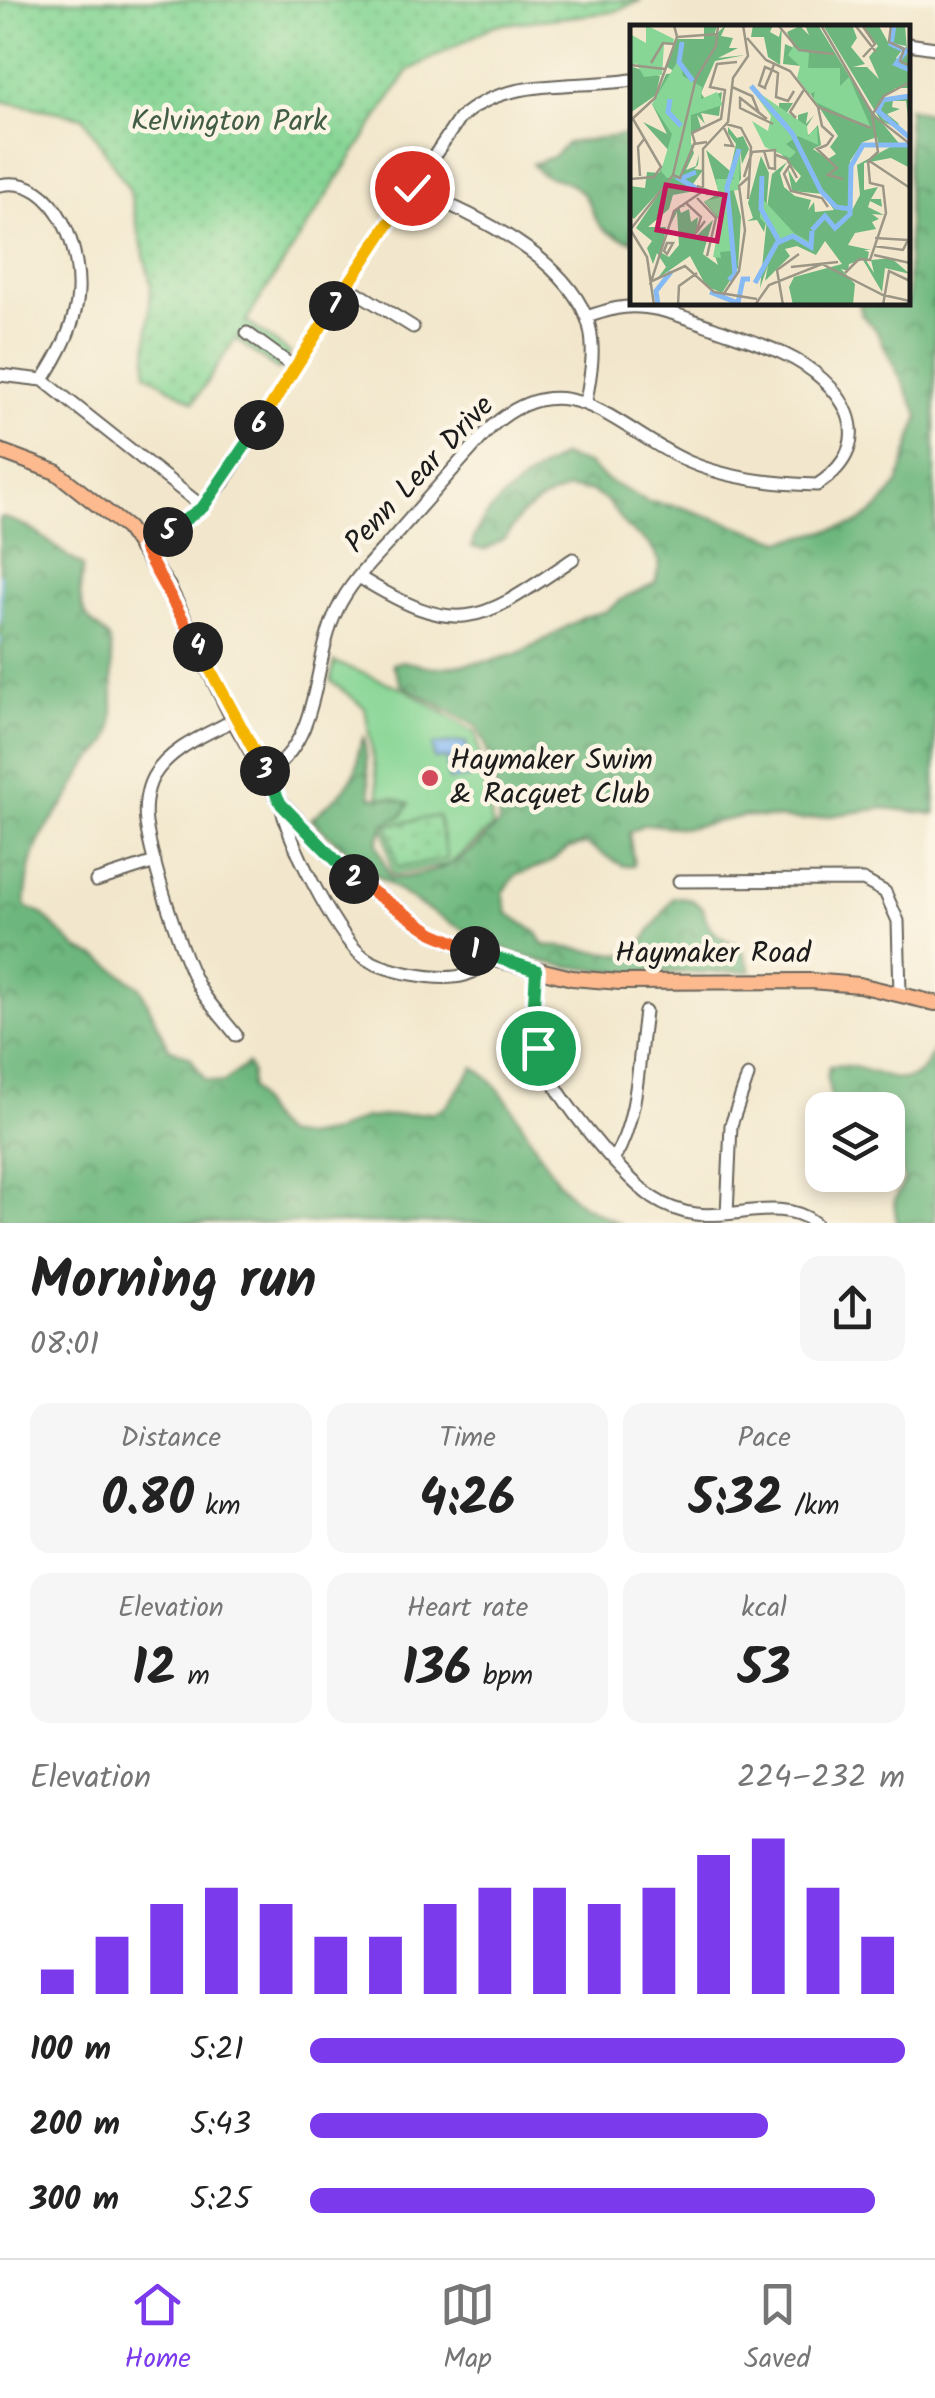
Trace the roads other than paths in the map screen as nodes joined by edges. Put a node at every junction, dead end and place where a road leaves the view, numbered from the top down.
1 (910, 44) edge
2 (935, 48) edge
3 (630, 80) edge
4 (0, 185) edge
5 (412, 188) junction
6 (347, 286) junction
7 (586, 317) junction
8 (413, 328) dead end
9 (247, 333) dead end
10 (295, 368) junction
11 (0, 375) edge
12 (43, 380) junction
13 (586, 401) junction
14 (0, 451) edge
15 (203, 507) junction
16 (144, 549) junction
17 (573, 559) dead end
18 (359, 576) junction
19 (234, 720) junction
20 (266, 774) junction
21 (281, 804) junction
22 (155, 862) junction
23 (96, 881) dead end
24 (679, 881) dead end
25 (490, 958) junction
26 (536, 970) junction
27 (900, 993) junction
28 (935, 1003) edge
29 (644, 1012) dead end
30 (236, 1035) dead end
31 (748, 1076) dead end
32 (614, 1158) junction
33 (727, 1214) junction
34 (816, 1223) edge

1 - 2 street
3 - 5 street
4 - 12 street
5 - 6 street
5 - 7 street
6 - 8 street
6 - 10 street
7 - 13 street
7 - 13 street
9 - 10 street
10 - 15 street
11 - 12 street
12 - 15 street
13 - 18 street, Penn Lear Drive
14 - 16 main road, Haymaker Road
15 - 16 street
16 - 19 main road, Haymaker Road
17 - 18 street
18 - 20 street, Penn Lear Drive
19 - 20 main road, Haymaker Road
19 - 22 street
20 - 21 main road, Haymaker Road
21 - 25 main road, Haymaker Road
21 - 25 street, Haymaker Road
22 - 23 street
22 - 30 street
24 - 27 street
25 - 26 main road, Haymaker Road
26 - 27 main road, Haymaker Road
26 - 32 street
27 - 28 main road, Haymaker Road
29 - 32 street
31 - 33 street
32 - 33 street
33 - 34 street

